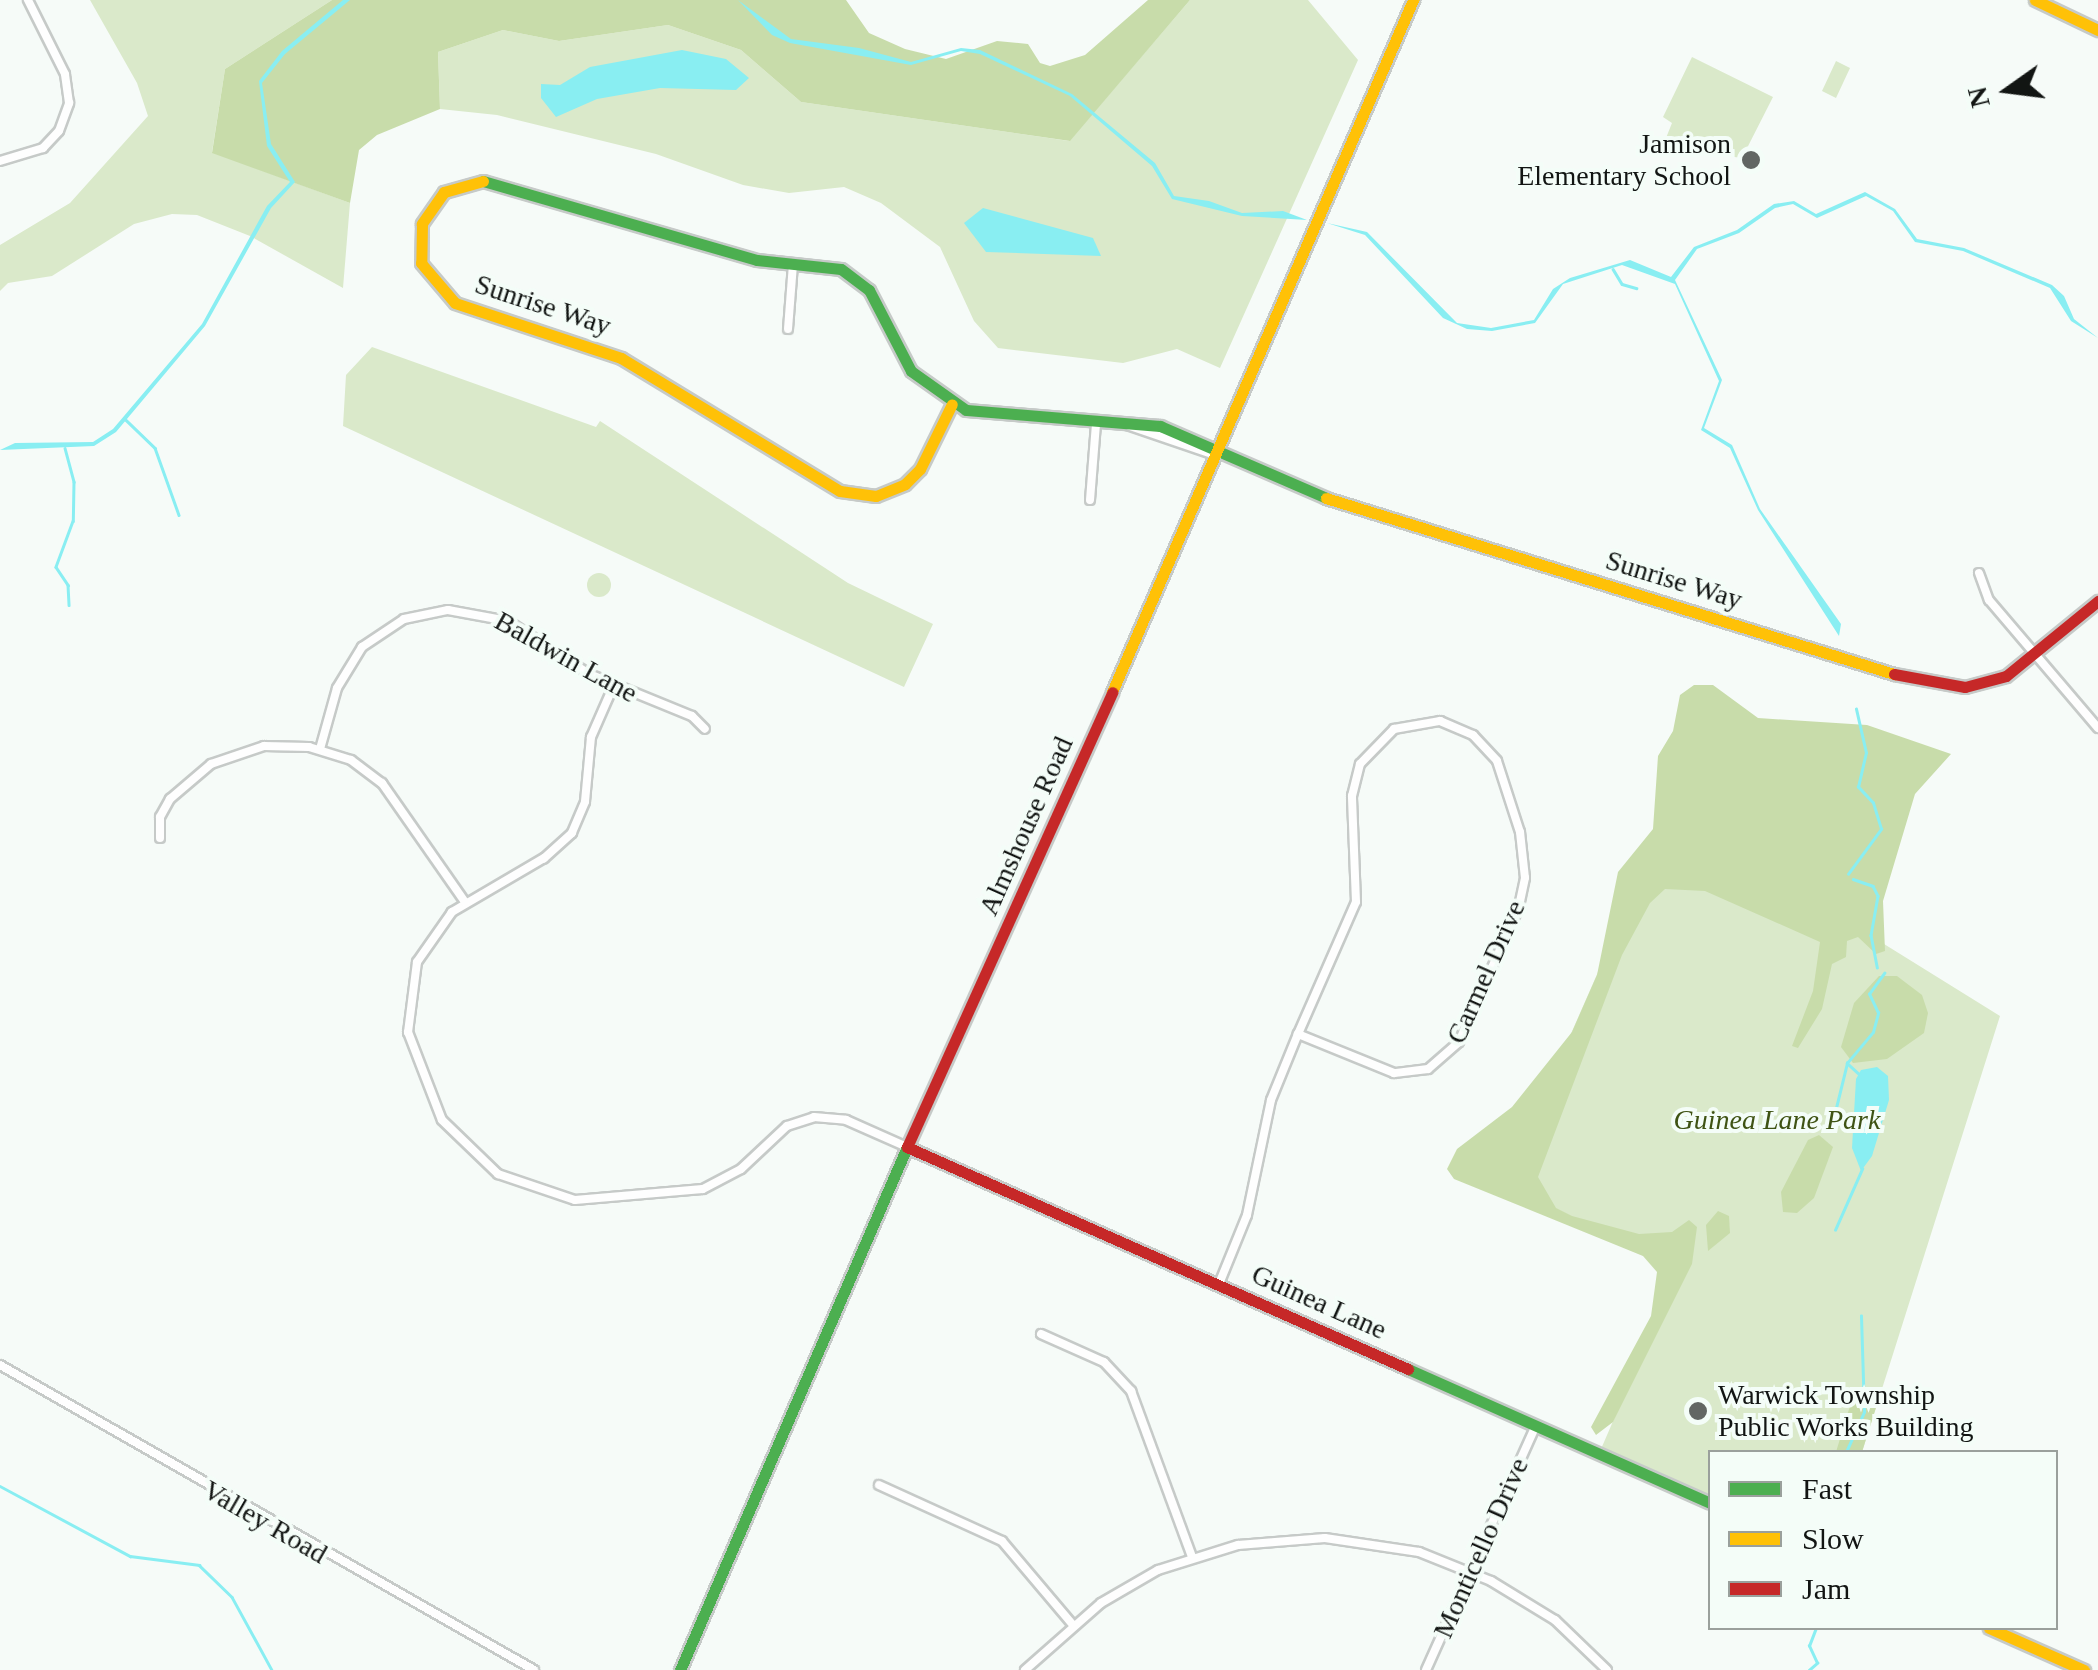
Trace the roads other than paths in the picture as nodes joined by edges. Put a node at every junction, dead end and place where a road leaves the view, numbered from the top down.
1 (28, 0) edge
2 (1414, 0) edge
3 (2035, 0) edge
4 (2098, 30) edge
5 (0, 161) edge
6 (793, 264) junction
7 (788, 329) dead end
8 (952, 404) junction
9 (1096, 423) junction
10 (1219, 456) junction
11 (1090, 500) dead end
12 (1979, 573) dead end
13 (2098, 602) edge
14 (2035, 655) junction
15 (614, 687) junction
16 (2098, 728) edge
17 (705, 729) dead end
18 (320, 749) junction
19 (160, 838) dead end
20 (465, 902) junction
21 (1298, 1034) junction
22 (908, 1147) junction
23 (1218, 1284) junction
24 (1042, 1334) dead end
25 (0, 1365) edge
26 (1535, 1427) junction
27 (879, 1484) dead end
28 (1708, 1503) edge
29 (1192, 1557) junction
30 (1471, 1572) junction
31 (1072, 1625) junction
32 (1993, 1630) edge
33 (2059, 1665) edge
34 (534, 1670) edge
35 (680, 1670) edge
36 (1025, 1670) edge
37 (1426, 1670) edge
38 (1607, 1670) edge
39 (2084, 1670) edge

1 - 5 street
2 - 10 street, Almshouse Road
3 - 4 street
6 - 7 street
6 - 8 street, Sunrise Way
6 - 8 street, Sunrise Way
8 - 9 street, Sunrise Way
9 - 10 street, Sunrise Way
9 - 11 street
10 - 14 street, Sunrise Way
10 - 22 street, Almshouse Road
12 - 14 street
13 - 14 street, Sunrise Way
14 - 16 street
15 - 17 street, Baldwin Lane
15 - 18 street, Baldwin Lane
15 - 20 street
18 - 19 street
18 - 20 street
20 - 22 street
21 - 21 street, Carmel Drive
21 - 23 street, Carmel Drive
22 - 23 street, Guinea Lane
22 - 35 street, Almshouse Road
23 - 26 street, Guinea Lane
24 - 29 street
25 - 34 street, Valley Road
26 - 28 street, Guinea Lane
26 - 30 street, Monticello Drive
27 - 31 street
29 - 30 street
29 - 31 street
30 - 37 street, Monticello Drive
30 - 38 street
31 - 36 street
32 - 33 street
33 - 39 street

